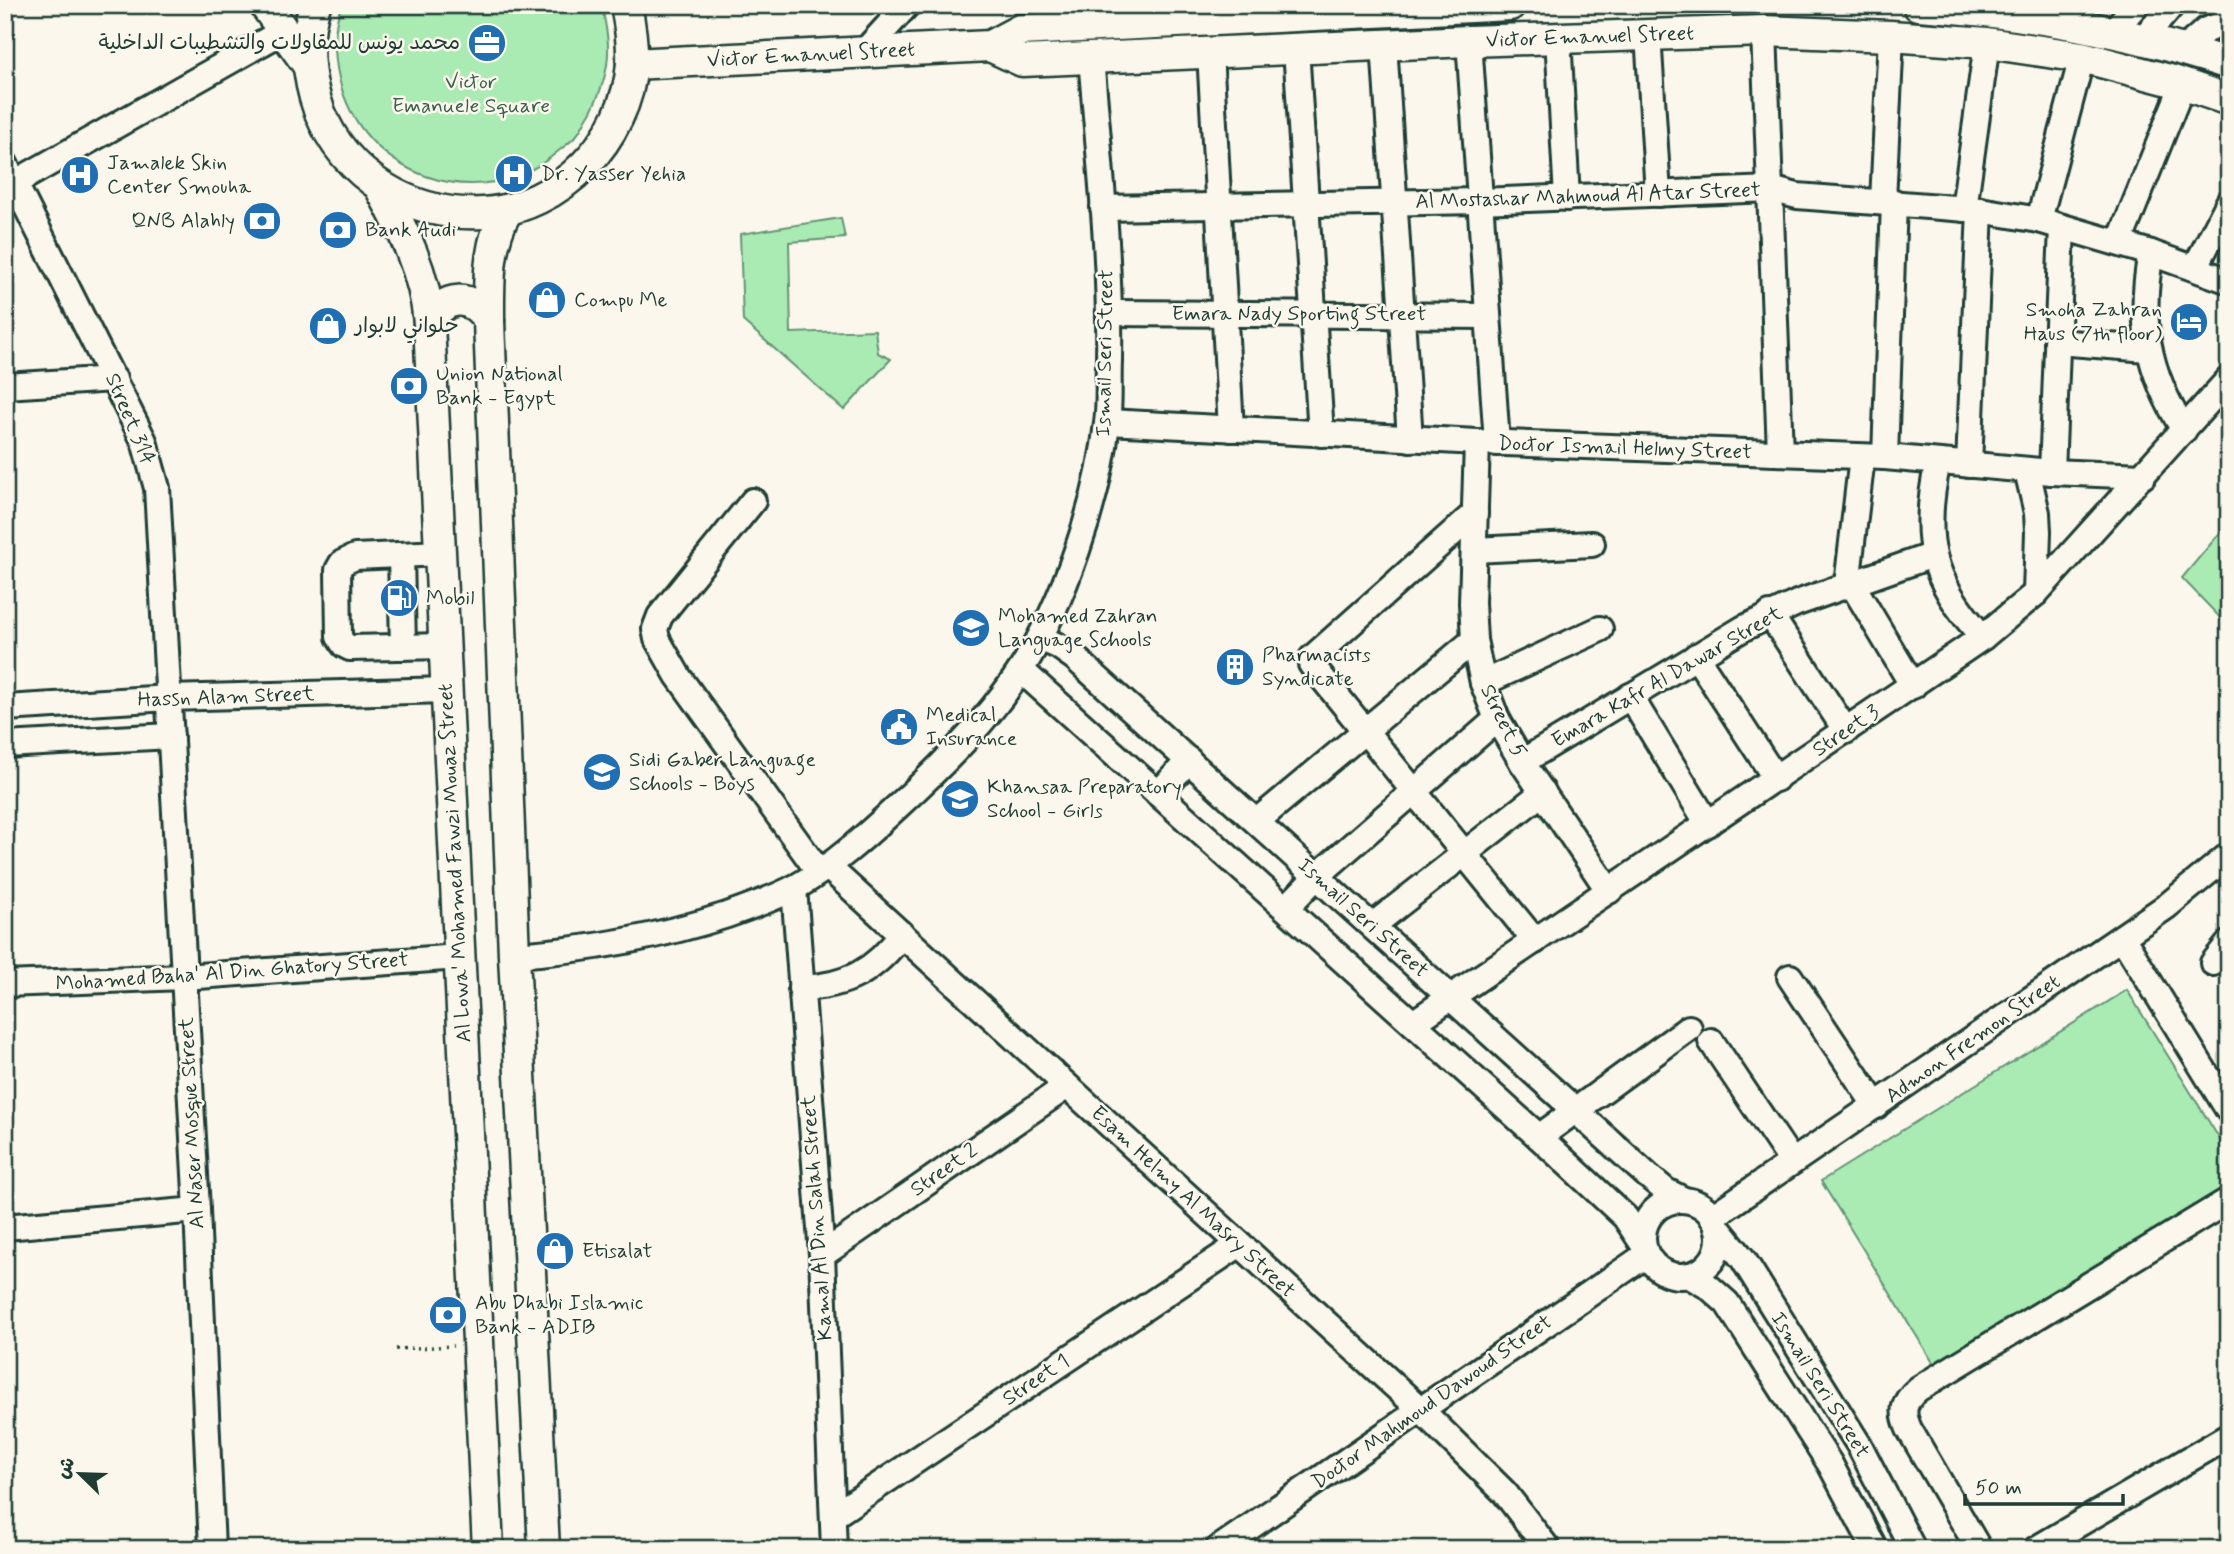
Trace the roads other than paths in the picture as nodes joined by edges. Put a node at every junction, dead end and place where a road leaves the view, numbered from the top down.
1 (265, 5) edge
2 (315, 5) edge
3 (626, 5) edge
4 (907, 5) edge
5 (1510, 5) edge
6 (1918, 5) edge
7 (2136, 5) edge
8 (2172, 5) edge
9 (2229, 22) edge
10 (285, 30) junction
11 (1764, 31) junction
12 (2113, 31) junction
13 (1648, 34) junction
14 (1891, 36) junction
15 (1558, 37) junction
16 (2143, 39) junction
17 (1469, 41) junction
18 (1987, 43) junction
19 (1384, 44) junction
20 (990, 46) junction
21 (1296, 48) junction
22 (2184, 49) junction
23 (864, 52) junction
24 (1210, 52) junction
25 (1091, 57) junction
26 (2082, 57) junction
27 (632, 64) junction
28 (2229, 64) edge
29 (308, 65) junction
30 (2178, 83) junction
31 (2229, 100) edge
32 (11, 173) edge
33 (380, 187) junction
34 (1771, 189) junction
35 (1658, 194) junction
36 (1567, 198) junction
37 (1480, 201) junction
38 (1394, 202) junction
39 (1889, 202) junction
40 (2229, 202) edge
41 (1306, 204) junction
42 (1218, 206) junction
43 (1103, 208) junction
44 (508, 209) junction
45 (1972, 209) junction
46 (2051, 223) junction
47 (2119, 243) junction
48 (2151, 253) junction
49 (2195, 268) junction
50 (2229, 281) edge
51 (1110, 313) junction
52 (1224, 314) junction
53 (1314, 315) junction
54 (1402, 315) junction
55 (1488, 316) junction
56 (489, 321) junction
57 (429, 323) junction
58 (2057, 342) junction
59 (2148, 349) junction
60 (114, 379) junction
61 (2229, 379) edge
62 (5, 386) edge
63 (1108, 422) junction
64 (1231, 429) junction
65 (2184, 430) junction
66 (1321, 434) junction
67 (1410, 439) junction
68 (1487, 443) junction
69 (1780, 453) junction
70 (1873, 457) junction
71 (1938, 462) junction
72 (1969, 465) junction
73 (2039, 471) junction
74 (2143, 477) junction
75 (752, 500) dead end
76 (1475, 513) junction
77 (1592, 544) dead end
78 (1474, 550) junction
79 (441, 553) junction
80 (401, 555) junction
81 (1933, 555) junction
82 (1850, 584) junction
83 (2036, 593) junction
84 (1770, 614) junction
85 (1600, 629) dead end
86 (1983, 637) junction
87 (1040, 638) junction
88 (1474, 640) junction
89 (445, 646) junction
90 (403, 648) junction
91 (1696, 656) junction
92 (1021, 670) junction
93 (1483, 683) junction
94 (1913, 686) junction
95 (447, 690) junction
96 (1629, 696) junction
97 (169, 698) junction
98 (5, 708) edge
99 (1497, 719) junction
100 (1364, 732) junction
101 (1846, 732) junction
102 (171, 736) junction
103 (5, 745) edge
104 (1189, 760) junction
105 (1522, 762) junction
106 (1776, 779) junction
107 (1413, 792) junction
108 (1543, 792) junction
109 (1158, 793) junction
110 (1257, 821) junction
111 (1708, 824) junction
112 (1464, 854) junction
113 (2229, 855) edge
114 (823, 869) junction
115 (1317, 876) junction
116 (794, 888) junction
117 (1609, 891) junction
118 (1286, 908) junction
119 (1372, 926) junction
120 (902, 934) junction
121 (2122, 937) junction
122 (1535, 942) junction
123 (2229, 943) edge
124 (514, 955) junction
125 (459, 957) junction
126 (2213, 963) dead end
127 (184, 977) junction
128 (1790, 977) dead end
129 (5, 984) edge
130 (802, 988) junction
131 (1451, 998) junction
132 (1413, 1023) junction
133 (1689, 1028) dead end
134 (1711, 1041) dead end
135 (1067, 1086) junction
136 (1876, 1106) junction
137 (1576, 1110) junction
138 (2229, 1111) edge
139 (1539, 1137) junction
140 (1793, 1162) junction
141 (1684, 1200) junction
142 (2229, 1200) edge
143 (197, 1210) junction
144 (1715, 1222) junction
145 (5, 1227) edge
146 (1240, 1244) junction
147 (1645, 1249) junction
148 (822, 1255) junction
149 (1688, 1275) junction
150 (1799, 1348) junction
151 (1770, 1370) junction
152 (1421, 1410) junction
153 (2229, 1436) edge
154 (1860, 1445) junction
155 (1830, 1464) junction
156 (833, 1516) junction
157 (212, 1549) edge
158 (488, 1549) edge
159 (544, 1549) edge
160 (834, 1549) edge
161 (1218, 1549) edge
162 (1548, 1549) edge
163 (1875, 1549) edge
164 (1913, 1549) edge
165 (1979, 1549) edge
166 (2036, 1549) edge

1 - 10 main road
2 - 29 main road
3 - 27 main road
4 - 23 street
5 - 20 main road, Victor Emanuel Street
6 - 12 main road
7 - 12 street
8 - 16 street
9 - 22 street
10 - 29 main road
10 - 32 street
11 - 13 main road, Victor Emanuel Street
11 - 14 main road, Victor Emanuel Street
11 - 34 street
12 - 16 main road
13 - 15 main road, Victor Emanuel Street
13 - 35 street
14 - 18 main road, Victor Emanuel Street
14 - 39 street
15 - 17 main road, Victor Emanuel Street
15 - 36 street
16 - 22 main road
17 - 19 main road, Victor Emanuel Street
17 - 37 street, Street 5
18 - 26 main road, Victor Emanuel Street
18 - 45 street
19 - 21 main road, Victor Emanuel Street
19 - 38 street
20 - 23 main road, Victor Emanuel Street
20 - 25 main road, Victor Emanuel Street
21 - 24 main road, Victor Emanuel Street
21 - 41 street
22 - 28 main road
22 - 30 main road
23 - 27 main road, Victor Emanuel Street
24 - 25 main road, Victor Emanuel Street
24 - 42 street
25 - 43 street, Ismail Seri Street
26 - 30 main road, Victor Emanuel Street
26 - 46 street
27 - 44 main road
29 - 33 main road
30 - 31 main road, Victor Emanuel Street
30 - 47 street
32 - 60 street, Street 314
33 - 44 main road
33 - 57 main road, Al Lowa' Mohamed Fawzi Mouaz Street
34 - 35 street, Al Mostashar Mahmoud Al Atar Street
34 - 39 street, Al Mostashar Mahmoud Al Atar Street
34 - 69 street
35 - 36 street, Al Mostashar Mahmoud Al Atar Street
36 - 37 street, Al Mostashar Mahmoud Al Atar Street
37 - 38 street, Al Mostashar Mahmoud Al Atar Street
37 - 55 street, Street 5
38 - 41 street, Al Mostashar Mahmoud Al Atar Street
38 - 54 street
39 - 45 street, Al Mostashar Mahmoud Al Atar Street
39 - 70 street
40 - 49 street
41 - 42 street, Al Mostashar Mahmoud Al Atar Street
41 - 53 street
42 - 43 street, Al Mostashar Mahmoud Al Atar Street
42 - 52 street
43 - 51 street, Ismail Seri Street
44 - 56 main road
45 - 46 street, Al Mostashar Mahmoud Al Atar Street
45 - 72 street
46 - 47 street, Al Mostashar Mahmoud Al Atar Street
46 - 58 street
47 - 48 street, Al Mostashar Mahmoud Al Atar Street
48 - 49 street, Al Mostashar Mahmoud Al Atar Street
48 - 59 street
49 - 50 street, Al Mostashar Mahmoud Al Atar Street
51 - 52 street, Emara Nady Sporting Street
51 - 63 street, Ismail Seri Street
52 - 53 street, Emara Nady Sporting Street
52 - 64 street
53 - 54 street, Emara Nady Sporting Street
53 - 66 street
54 - 55 street, Emara Nady Sporting Street
54 - 67 street
55 - 68 street, Street 5
56 - 57 main road
56 - 124 main road
57 - 79 main road, Al Lowa' Mohamed Fawzi Mouaz Street
58 - 59 street
58 - 73 street
59 - 65 street
60 - 62 street
60 - 97 street, Street 314
61 - 65 street, Street 3
63 - 64 street, Doctor Ismail Helmy Street
63 - 87 street, Ismail Seri Street
64 - 66 street, Doctor Ismail Helmy Street
65 - 74 street, Street 3
66 - 67 street, Doctor Ismail Helmy Street
67 - 68 street, Doctor Ismail Helmy Street
68 - 69 street, Doctor Ismail Helmy Street
68 - 76 street, Street 5
69 - 70 street, Doctor Ismail Helmy Street
70 - 71 street, Doctor Ismail Helmy Street
70 - 82 street
71 - 72 street, Doctor Ismail Helmy Street
71 - 81 street
72 - 73 street, Doctor Ismail Helmy Street
73 - 74 street, Doctor Ismail Helmy Street
73 - 83 street
74 - 83 street, Street 3
75 - 114 street, Esam Helmy Al Masry Street
76 - 78 street, Street 5
76 - 100 street
77 - 78 street
78 - 88 street, Street 5
79 - 80 street
79 - 89 main road, Al Lowa' Mohamed Fawzi Mouaz Street
80 - 90 street
80 - 90 street
81 - 82 street, Emara Kafr Al Dawar Street
81 - 86 street
82 - 84 street, Emara Kafr Al Dawar Street
82 - 94 street
83 - 86 street, Street 3
84 - 91 street, Emara Kafr Al Dawar Street
84 - 101 street
85 - 93 street
86 - 94 street, Street 3
87 - 92 street, Ismail Seri Street
87 - 104 street, Ismail Seri Street
88 - 93 street, Street 5
88 - 100 street
89 - 90 street
89 - 95 main road, Al Lowa' Mohamed Fawzi Mouaz Street
91 - 96 street, Emara Kafr Al Dawar Street
91 - 106 street
92 - 109 street
92 - 114 street, Ismail Seri Street
93 - 99 street, Street 5
94 - 101 street, Street 3
95 - 97 street, Hassn Alam Street
95 - 125 main road, Al Lowa' Mohamed Fawzi Mouaz Street
96 - 105 street, Emara Kafr Al Dawar Street
96 - 111 street
97 - 98 street, Hassn Alam Street
97 - 102 street, Al Naser Mosque Street
99 - 105 street, Street 5
99 - 107 street
100 - 107 street
100 - 110 street
101 - 106 street, Street 3
102 - 103 street, Hassn Alam Street
102 - 127 street, Al Naser Mosque Street
104 - 109 street
104 - 110 street, Ismail Seri Street
105 - 108 street, Street 5
106 - 111 street, Street 3
107 - 112 street
107 - 115 street
108 - 112 street
108 - 117 street, Street 5
109 - 118 street
110 - 115 street, Ismail Seri Street
111 - 117 street, Street 3
112 - 119 street
112 - 122 street
113 - 121 street, Admon Fremon Street
114 - 116 street, Ismail Seri Street
114 - 120 street, Esam Helmy Al Masry Street
115 - 118 street
115 - 119 street, Ismail Seri Street
116 - 124 street, Ismail Seri Street
116 - 130 street, Kamal Al Din Salah Street
117 - 122 street, Street 3
118 - 132 street
119 - 131 street, Ismail Seri Street
120 - 130 street
120 - 135 street, Esam Helmy Al Masry Street
121 - 136 street, Admon Fremon Street
121 - 138 street
122 - 131 street, Street 3
123 - 126 street
124 - 159 main road
125 - 127 street, Mohamed Baha' Al Din Ghatory Street
125 - 158 main road, Al Lowa' Mohamed Fawzi Mouaz Street
127 - 129 street, Mohamed Baha' Al Din Ghatory Street
127 - 143 street, Al Naser Mosque Street
128 - 136 street
130 - 148 street, Kamal Al Din Salah Street
131 - 132 street, Street 3
131 - 137 street, Ismail Seri Street
132 - 139 street
133 - 137 street
134 - 140 street
135 - 146 street, Esam Helmy Al Masry Street
135 - 148 street, Street 2
136 - 140 street, Admon Fremon Street
137 - 139 street
137 - 141 street, Ismail Seri Street
139 - 147 street
140 - 144 street, Admon Fremon Street
141 - 144 street
141 - 147 street
142 - 165 street
143 - 145 street
143 - 157 street, Al Naser Mosque Street
144 - 149 street
144 - 150 street, Ismail Seri Street
146 - 152 street, Esam Helmy Al Masry Street
146 - 156 street, Street 1
147 - 149 street
147 - 152 street, Doctor Mahmoud Dawoud Street
148 - 156 street, Kamal Al Din Salah Street
149 - 151 street, Ismail Seri Street
150 - 151 street
150 - 154 street, Ismail Seri Street
151 - 155 street, Ismail Seri Street
152 - 161 street, Doctor Mahmoud Dawoud Street
152 - 162 street, Esam Helmy Al Masry Street
153 - 166 street
154 - 155 street
154 - 164 street, Ismail Seri Street
155 - 163 street, Ismail Seri Street
156 - 160 street, Kamal Al Din Salah Street

